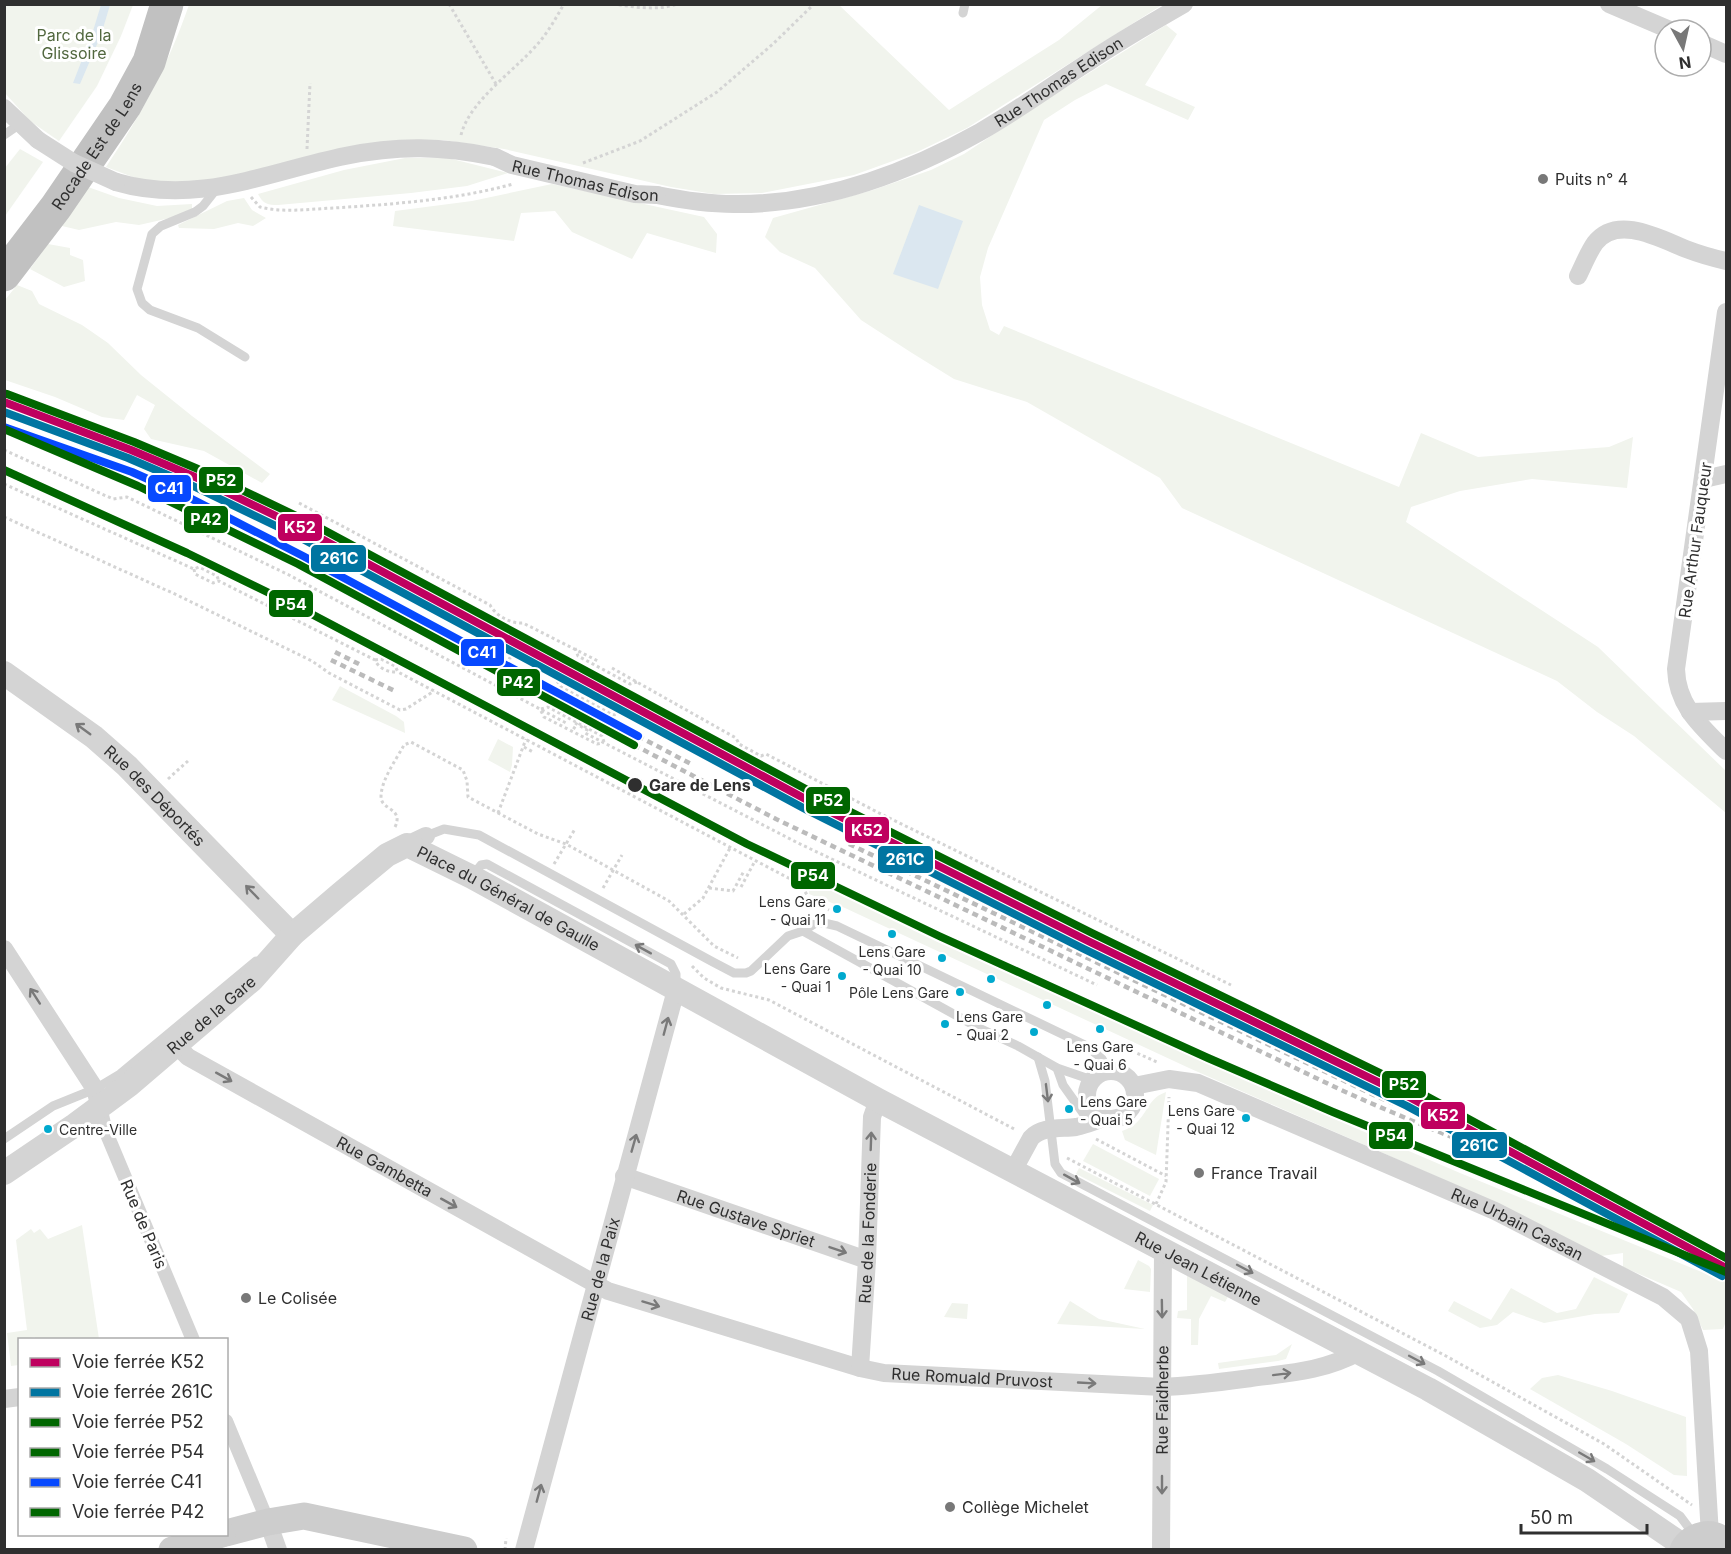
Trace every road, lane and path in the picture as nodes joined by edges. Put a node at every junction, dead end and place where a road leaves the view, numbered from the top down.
1 (147, 4) edge
2 (168, 4) edge
3 (448, 4) edge
4 (564, 4) edge
5 (613, 4) edge
6 (677, 4) edge
7 (814, 4) edge
8 (1184, 4) edge
9 (1609, 4) edge
10 (1653, 23) edge
11 (310, 83) dead end
12 (496, 84) junction
13 (4, 108) edge
14 (20, 124) junction
15 (4, 135) edge
16 (459, 149) junction
17 (577, 165) dead end
18 (307, 166) junction
19 (521, 181) dead end
20 (218, 187) junction
21 (248, 192) dead end
22 (4, 243) edge
23 (1726, 261) edge
24 (4, 275) edge
25 (1578, 276) dead end
26 (1726, 312) edge
27 (245, 357) dead end
28 (4, 450) edge
29 (1726, 474) edge
30 (1704, 478) junction
31 (4, 484) edge
32 (221, 501) dead end
33 (298, 503) dead end
34 (4, 517) edge
35 (194, 569) junction
36 (219, 581) junction
37 (481, 638) junction
38 (575, 648) junction
39 (516, 657) junction
40 (375, 660) junction
41 (598, 661) dead end
42 (612, 668) dead end
43 (398, 672) junction
44 (4, 673) edge
45 (556, 679) junction
46 (637, 682) junction
47 (434, 691) junction
48 (591, 694) dead end
49 (585, 695) dead end
50 (602, 699) junction
51 (598, 706) junction
52 (540, 709) junction
53 (1726, 711) edge
54 (1690, 712) junction
55 (620, 713) junction
56 (568, 724) dead end
57 (575, 726) dead end
58 (586, 727) junction
59 (581, 736) junction
60 (526, 739) junction
61 (604, 743) junction
62 (524, 746) junction
63 (1726, 751) edge
64 (533, 752) dead end
65 (188, 761) dead end
66 (154, 792) junction
67 (498, 814) junction
68 (407, 845) junction
69 (730, 848) junction
70 (755, 861) junction
71 (744, 871) dead end
72 (741, 887) dead end
73 (709, 888) junction
74 (831, 911) dead end
75 (684, 914) junction
76 (804, 931) junction
77 (292, 935) junction
78 (4, 949) edge
79 (738, 958) dead end
80 (1118, 963) dead end
81 (704, 978) dead end
82 (1097, 985) dead end
83 (1231, 985) dead end
84 (676, 990) junction
85 (704, 1005) joint
86 (176, 1045) junction
87 (1038, 1057) junction
88 (1057, 1068) junction
89 (1109, 1072) junction
90 (1092, 1080) junction
91 (1134, 1086) junction
92 (75, 1098) junction
93 (97, 1098) junction
94 (878, 1100) junction
95 (1097, 1126) junction
96 (1051, 1130) junction
97 (1030, 1138) junction
98 (4, 1139) edge
99 (1052, 1151) junction
100 (1013, 1171) junction
101 (4, 1173) edge
102 (624, 1176) junction
103 (1166, 1176) dead end
104 (1166, 1182) dead end
105 (1156, 1204) junction
106 (1163, 1251) junction
107 (867, 1260) junction
108 (596, 1285) junction
109 (192, 1338) edge
110 (1359, 1352) junction
111 (860, 1368) junction
112 (1162, 1387) junction
113 (228, 1426) edge
114 (1695, 1507) dead end
115 (268, 1522) junction
116 (228, 1533) edge
117 (218, 1536) edge
118 (506, 1538) dead end
119 (1706, 1541) edge
120 (172, 1550) edge
121 (278, 1550) edge
122 (464, 1550) edge
123 (505, 1550) edge
124 (524, 1550) edge
125 (1161, 1550) edge

1 - 22 highway, Rocade Est de Lens
2 - 24 highway, Rocade Est de Lens
3 - 12 path
4 - 12 path
5 - 6 path
7 - 17 path
8 - 16 street, Rue Thomas Edison, bridge
9 - 10 street
11 - 18 path
12 - 16 path
13 - 14 street, Rue Thomas Edison
14 - 15 lane
14 - 20 street, Rue Thomas Edison, bridge
16 - 18 street, Rue Thomas Edison
18 - 20 street, Rue Thomas Edison
19 - 21 path
20 - 27 lane
23 - 25 street
26 - 30 street, Rue Arthur Fauqueur
28 - 52 path
29 - 30 street
30 - 54 street, Rue Arthur Fauqueur
31 - 35 path
32 - 37 path
33 - 38 path
34 - 47 path
35 - 36 path
35 - 36 path
36 - 40 path
37 - 39 path
37 - 39 path
38 - 41 path
38 - 46 path
39 - 45 path
40 - 43 path
40 - 43 path
42 - 46 path
43 - 47 path
66 -> 44 street, Rue des Déportés
45 - 49 path
45 - 50 path
45 - 51 path
46 - 83 path
47 - 60 path
48 - 55 path
50 - 51 path
50 - 55 path
51 - 55 path
52 - 56 path
52 - 58 path
52 - 59 path
53 - 54 street
54 - 63 street, Rue Arthur Fauqueur
55 - 80 path
57 - 61 path
58 - 59 path
58 - 61 path
59 - 61 path
60 - 62 path
60 - 69 path
61 - 82 path
62 - 64 path
62 - 67 path
65 - 66 path
77 -> 66 street, Rue des Déportés
67 - 68 path
67 - 75 path
68 - 76 lane, Place du Général de Gaulle
68 - 77 street, Rue de la Gare
68 - 84 street, Place du Général de Gaulle
69 - 70 path
69 - 73 path
70 - 72 path
70 - 74 path
71 - 73 path
73 - 75 path
75 - 79 path
76 - 87 lane
76 - 89 lane
77 - 86 street, Rue de la Gare
77 - 93 lane
93 -> 78 street
81 - 97 path
84 - 85 street, Place du Général de Gaulle
102 -> 84 street, Rue de la Paix
85 - 94 street, Rue Jean Létienne
86 - 93 street, Rue de la Gare
86 -> 108 street, Rue Gambetta
87 - 88 lane
87 -> 96 lane
88 - 90 lane
88 - 95 lane
89 - 90 street
89 - 91 street
90 - 95 street
91 - 95 street
91 - 119 street, Rue Urbain Cassan
92 - 93 lane
92 - 93 lane
92 - 98 lane
93 - 101 street, Rue de la Gare
93 - 109 street, Rue de Paris
94 - 100 street, Rue Jean Létienne
107 -> 94 street, Rue de la Fonderie
95 - 96 street
95 - 103 path
96 - 97 street
96 - 99 lane
97 - 100 street
99 - 105 path
99 -> 119 lane
100 - 106 street, Rue Jean Létienne
102 -> 107 street, Rue Gustave Spriet
102 - 108 street, Rue de la Paix
104 - 105 path
105 - 114 path
106 - 110 street, Rue Jean Létienne
106 -> 112 street, Rue Faidherbe
107 - 111 street, Rue de la Fonderie
108 -> 111 street, Rue Romuald Pruvost
124 -> 108 street, Rue de la Paix
112 -> 110 street, Rue Romuald Pruvost
110 - 119 street, Rue Jean Létienne
111 -> 112 street, Rue Romuald Pruvost
112 -> 125 street, Rue Faidherbe
113 - 115 street
115 - 116 main road
115 - 121 street
115 - 122 main road
117 - 120 main road
118 - 123 path

